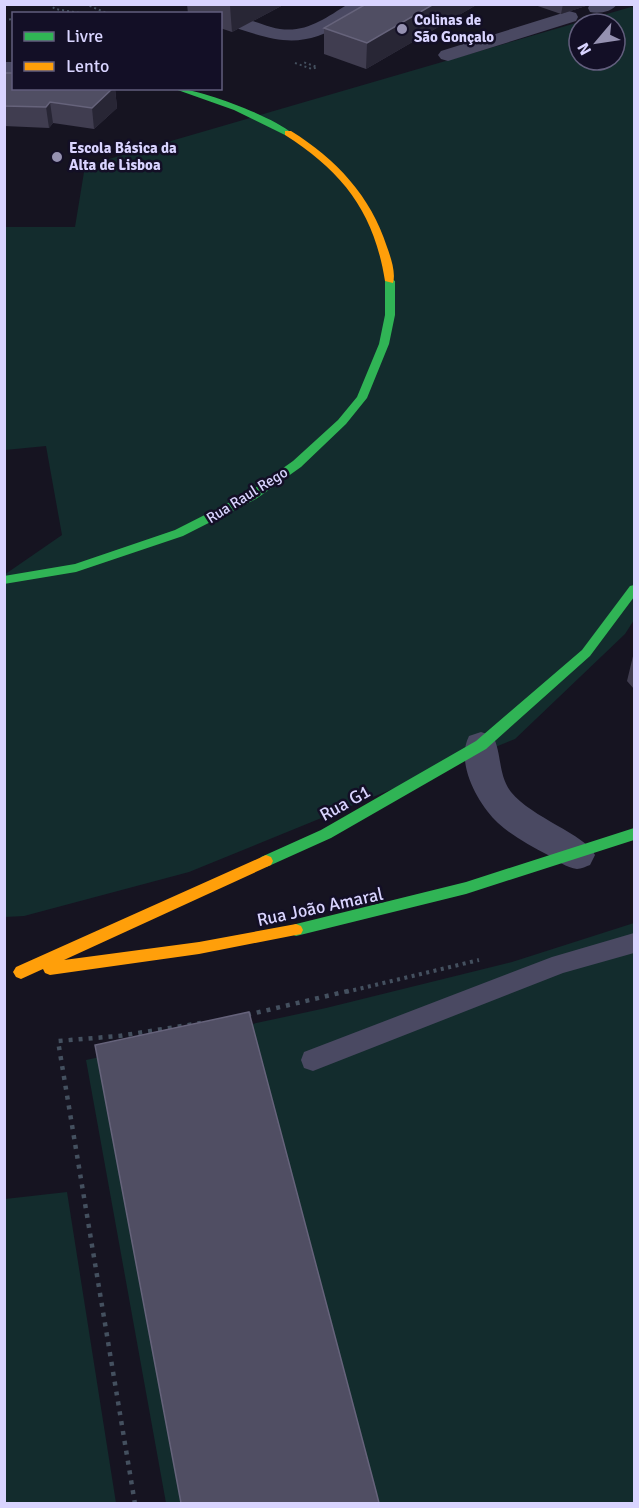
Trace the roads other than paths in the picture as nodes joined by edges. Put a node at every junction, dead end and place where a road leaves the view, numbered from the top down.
1 (362, 4) edge
2 (567, 18) edge
3 (246, 25) dead end
4 (448, 55) dead end
5 (183, 90) edge
6 (4, 580) edge
7 (634, 589) edge
8 (481, 745) junction
9 (634, 834) edge
10 (578, 855) junction
11 (634, 943) edge
12 (21, 972) junction
13 (4, 973) edge
14 (313, 1060) dead end

1 - 3 street
2 - 4 street
5 - 6 street, Rua Raul Rego
7 - 8 street, Rua G1
8 - 10 street
8 - 12 street, Rua G1
9 - 10 street, Rua João Amaral
10 - 12 street, Rua João Amaral
11 - 14 lane
12 - 13 street, Rua João Amaral

